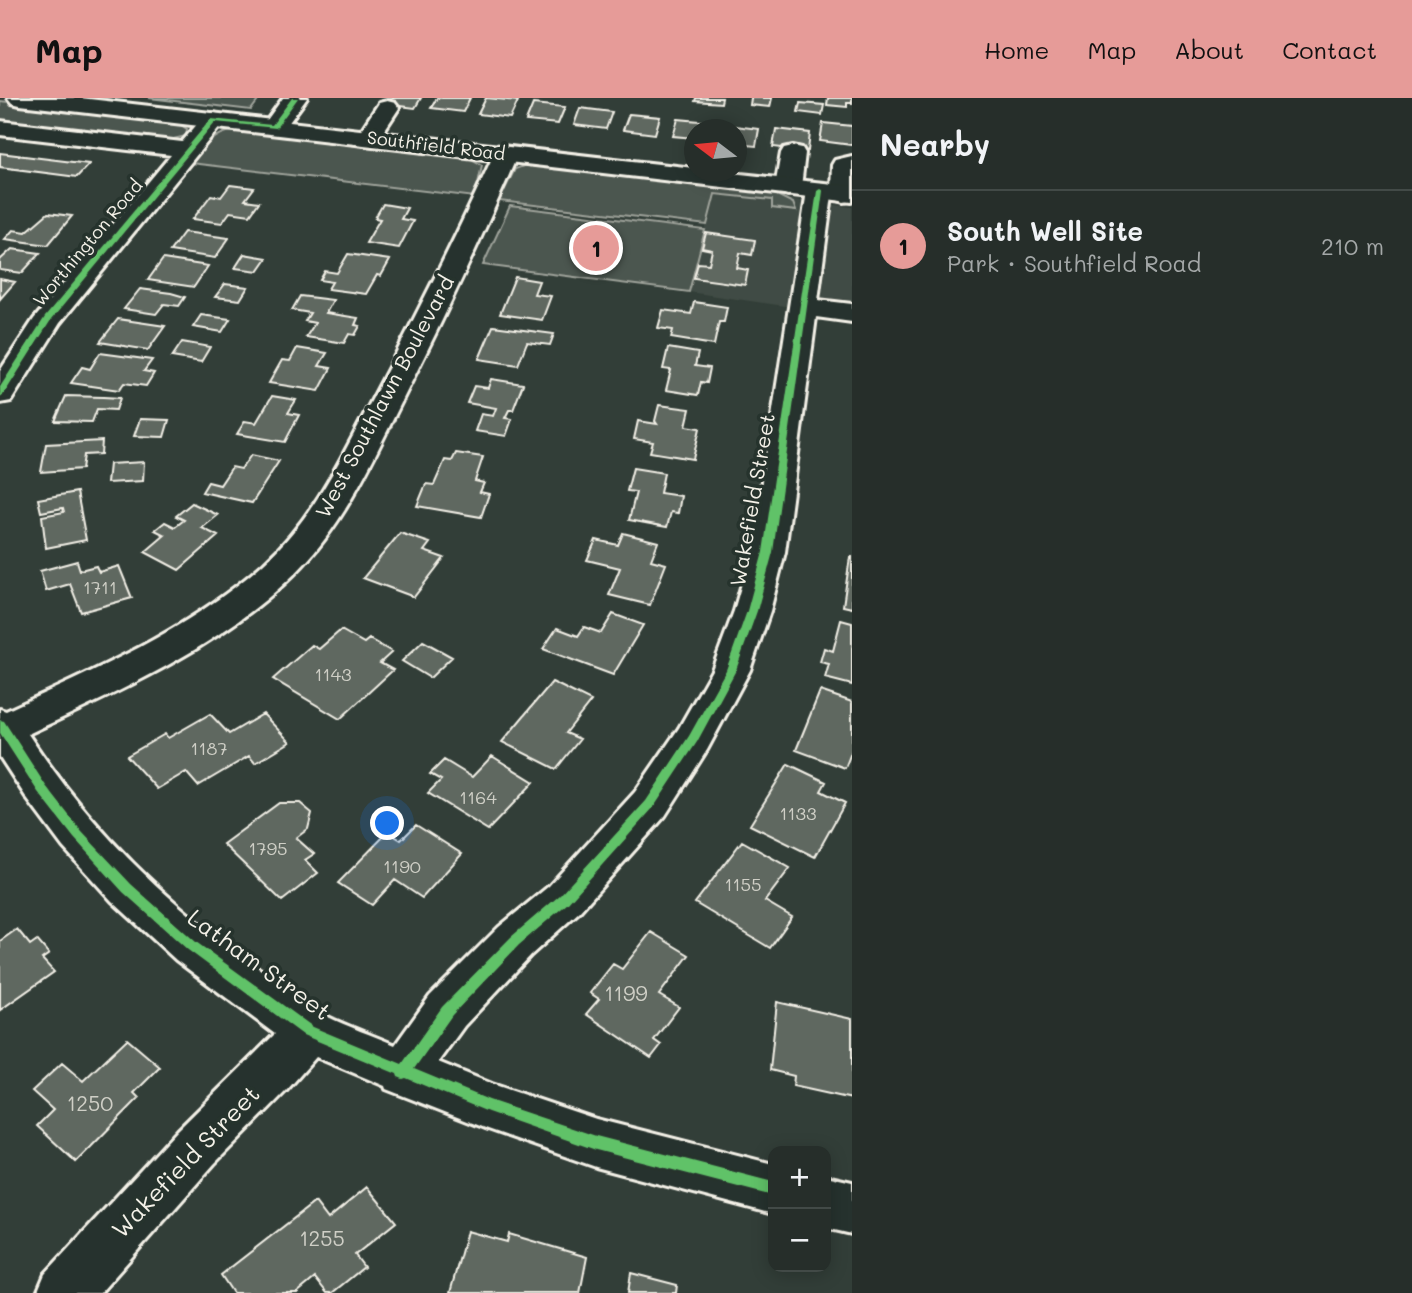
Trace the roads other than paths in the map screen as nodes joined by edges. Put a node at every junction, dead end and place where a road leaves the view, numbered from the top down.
1 (19, 98) edge
2 (295, 98) edge
3 (387, 108) dead end
4 (213, 120) junction
5 (274, 127) junction
6 (0, 128) edge
7 (368, 138) junction
8 (189, 150) junction
9 (793, 153) dead end
10 (506, 154) junction
11 (852, 163) edge
12 (826, 191) edge
13 (803, 307) junction
14 (852, 313) edge
15 (0, 394) edge
16 (1, 727) edge
17 (308, 1031) junction
18 (403, 1073) junction
19 (768, 1188) edge
20 (831, 1203) edge
21 (852, 1208) edge
22 (64, 1293) edge

1 - 4 street, Southfield Road
2 - 5 street
3 - 7 street
4 - 5 street, Southfield Road
4 - 8 street, Worthington Road
5 - 7 street, Southfield Road
6 - 8 street
7 - 10 street, Southfield Road
8 - 15 street, Worthington Road
9 - 12 street
10 - 12 street, Southfield Road
10 - 16 street, West Southlawn Boulevard
11 - 12 street
12 - 13 street, Wakefield Street
13 - 14 street
13 - 18 street, Wakefield Street
16 - 17 street, Latham Street
17 - 18 street, Latham Street
17 - 22 street, Wakefield Street
18 - 19 street, Latham Street
20 - 21 street

